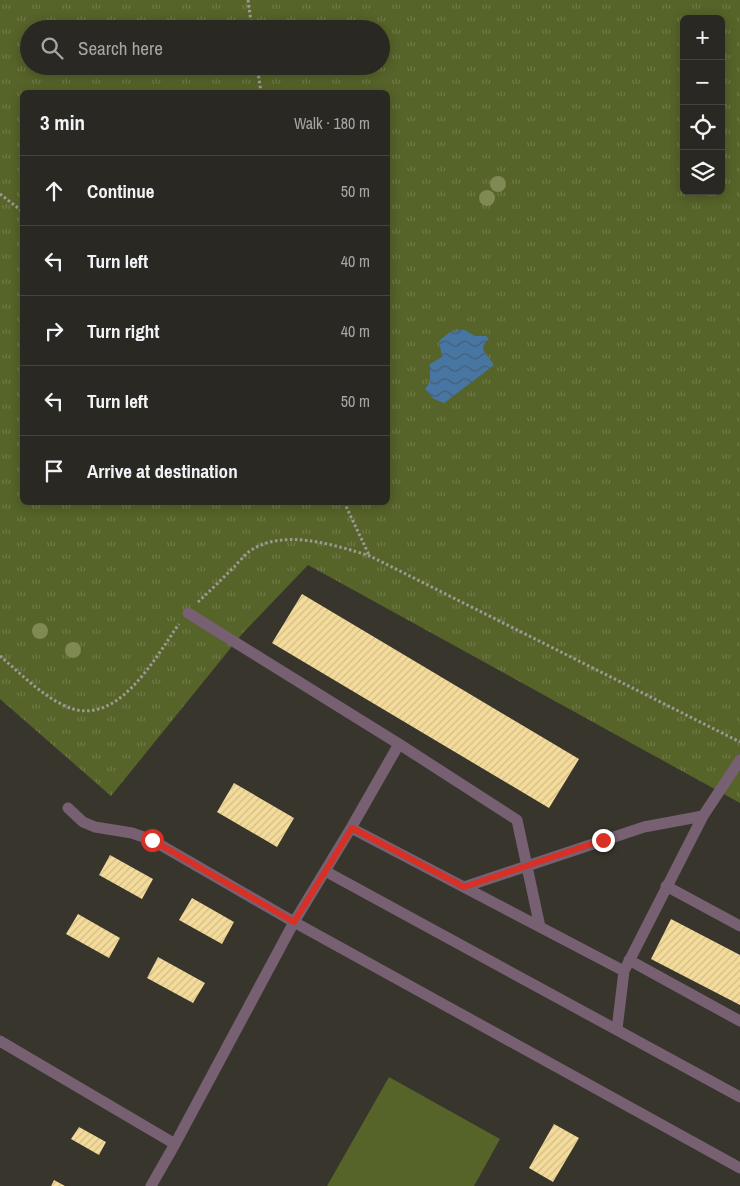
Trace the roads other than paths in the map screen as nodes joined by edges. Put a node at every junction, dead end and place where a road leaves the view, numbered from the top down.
1 (188, 612) road end
2 (399, 744) junction
3 (740, 760) edge
4 (68, 808) dead end
5 (703, 816) junction
6 (352, 828) junction
7 (527, 865) junction
8 (325, 871) junction
9 (666, 886) junction
10 (464, 887) junction
11 (294, 922) junction
12 (740, 926) edge
13 (540, 927) junction
14 (629, 960) junction
15 (624, 971) junction
16 (740, 1021) edge
17 (617, 1029) junction
18 (0, 1041) edge
19 (740, 1097) edge
20 (175, 1144) junction
21 (740, 1168) edge
22 (151, 1186) edge

1 - 2 lane
2 - 6 lane
2 - 7 lane
3 - 5 lane
4 - 11 lane
5 - 7 lane
5 - 9 lane
6 - 8 lane
6 - 10 lane
7 - 10 lane
7 - 13 lane
8 - 11 lane
8 - 17 lane
9 - 12 lane
9 - 14 lane
10 - 13 lane
11 - 20 lane
11 - 21 lane
13 - 15 lane
14 - 15 lane
14 - 16 lane
15 - 17 lane
17 - 19 lane
18 - 20 lane
20 - 22 lane

